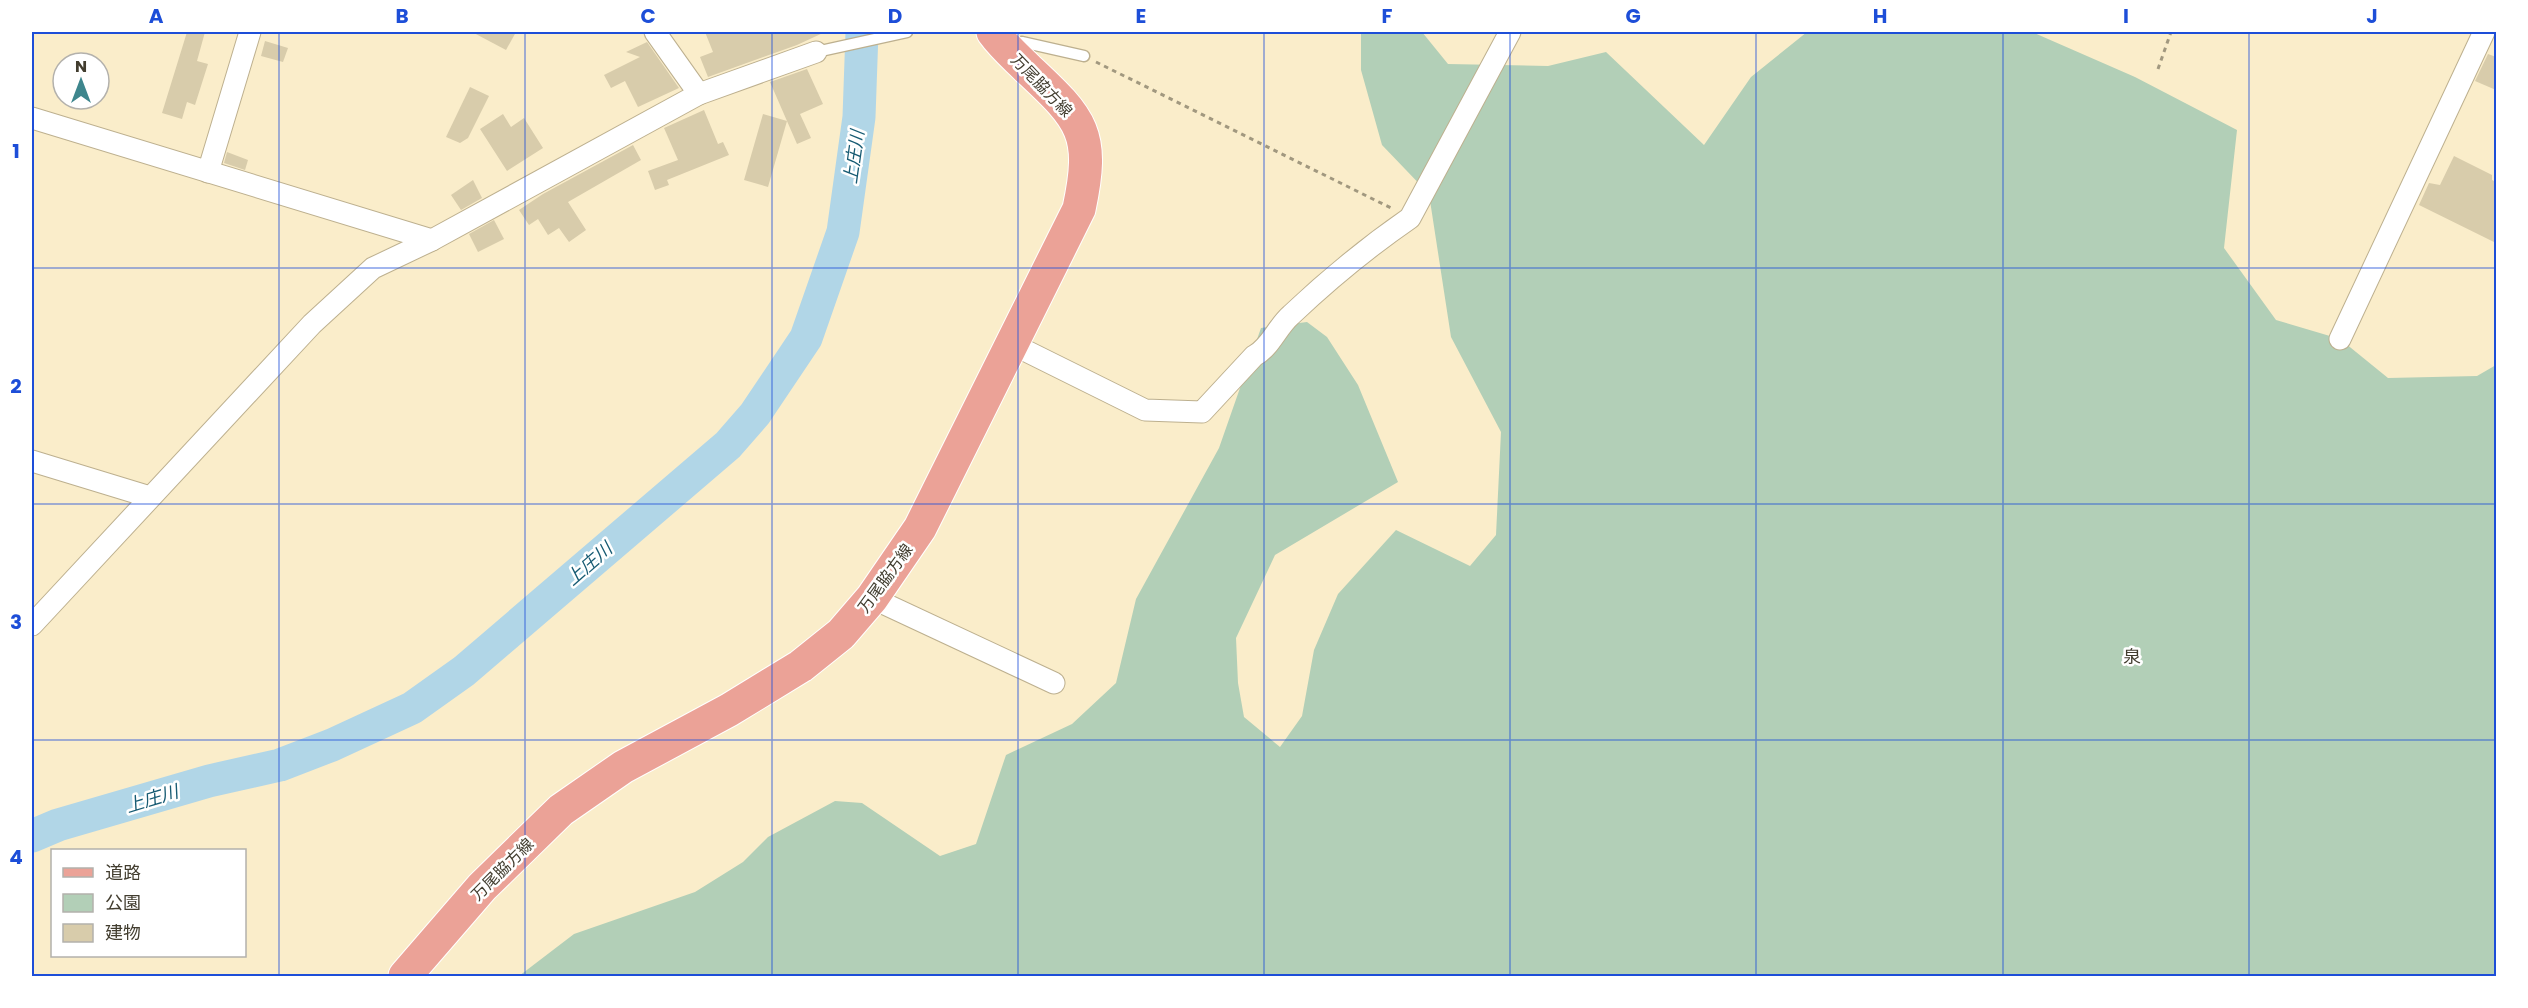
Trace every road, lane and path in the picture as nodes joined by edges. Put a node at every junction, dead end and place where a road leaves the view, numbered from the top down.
1 (250, 32) edge
2 (655, 32) edge
3 (907, 32) edge
4 (1510, 32) edge
5 (2171, 32) edge
6 (2484, 32) edge
7 (1001, 41) edge
8 (816, 52) joint
9 (1084, 56) joint
10 (2158, 69) dead end
11 (699, 94) junction
12 (32, 118) edge
13 (208, 172) junction
14 (1410, 218) junction
15 (432, 240) junction
16 (2340, 339) dead end
17 (1012, 344) junction
18 (32, 461) edge
19 (150, 497) junction
20 (872, 598) junction
21 (32, 625) edge
22 (1054, 683) dead end
23 (405, 976) edge

1 - 13 street
2 - 11 street
3 - 8 lane
4 - 14 street
5 - 10 path
6 - 16 street
7 - 9 lane
7 - 17 main road, 万尾脇方線
8 - 11 street
9 - 14 path
11 - 15 street
12 - 13 street
13 - 15 street
14 - 17 street
15 - 19 street
17 - 20 main road, 万尾脇方線
18 - 19 street
19 - 21 street
20 - 22 street
20 - 23 main road, 万尾脇方線

